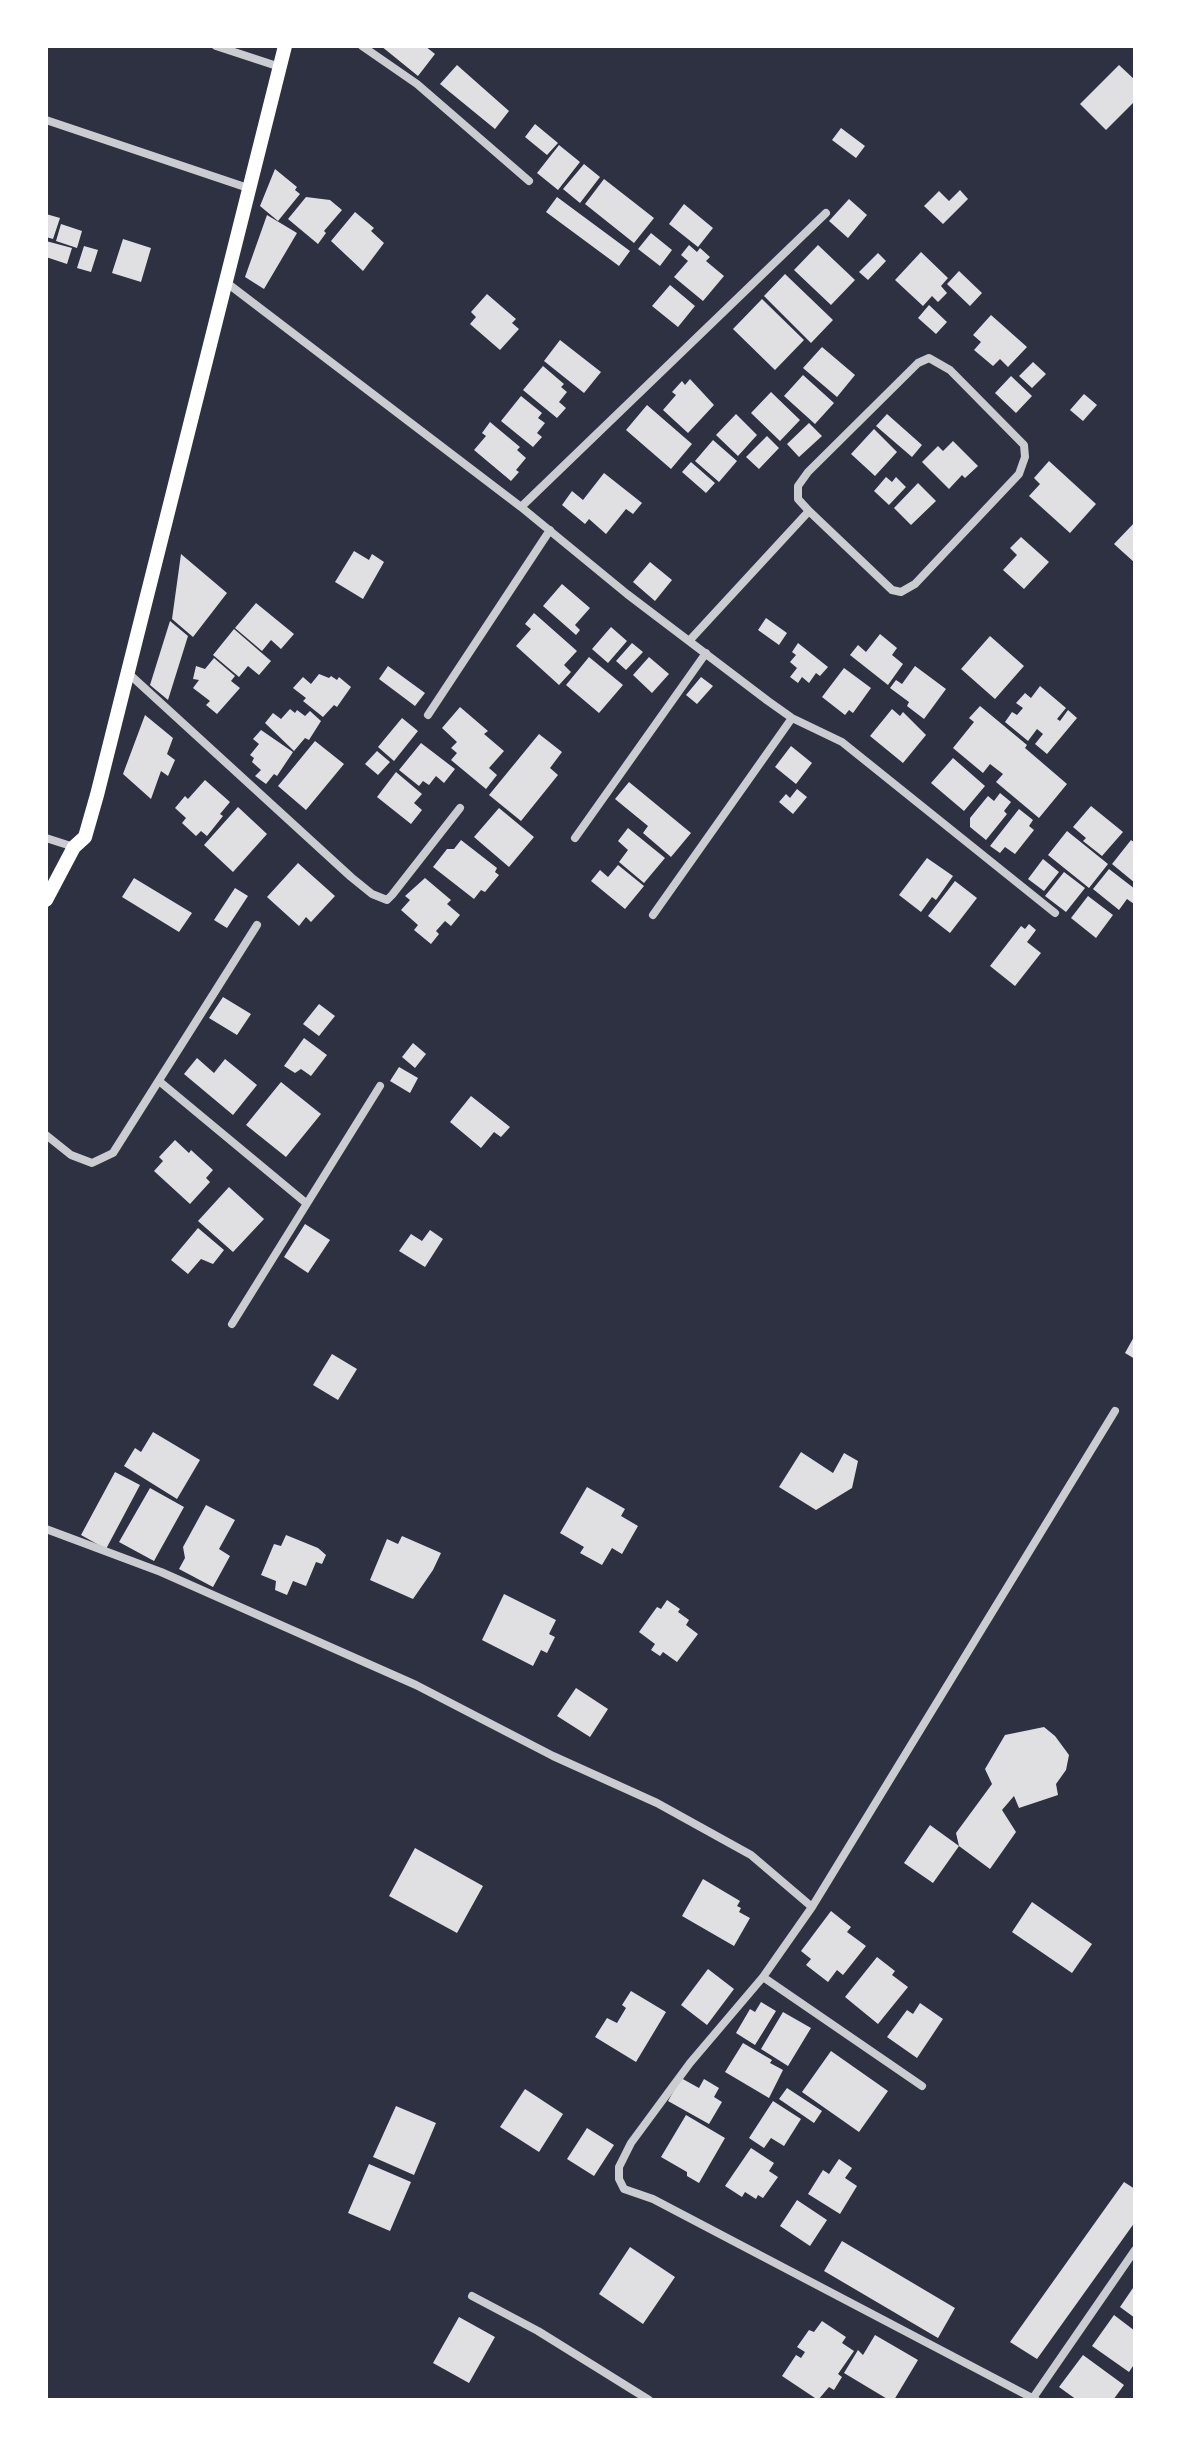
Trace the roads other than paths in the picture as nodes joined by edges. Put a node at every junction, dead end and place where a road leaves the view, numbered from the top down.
1 (216, 46) edge
2 (285, 46) edge
3 (362, 46) edge
4 (280, 67) junction
5 (46, 120) edge
6 (529, 181) dead end
7 (248, 188) junction
8 (826, 213) dead end
9 (227, 283) junction
10 (521, 507) junction
11 (809, 511) junction
12 (550, 530) junction
13 (689, 641) junction
14 (706, 653) junction
15 (128, 673) junction
16 (428, 715) dead end
17 (792, 718) junction
18 (460, 808) dead end
19 (46, 838) edge
20 (575, 838) dead end
21 (74, 847) junction
22 (46, 900) edge
23 (1055, 913) dead end
24 (653, 915) dead end
25 (257, 925) dead end
26 (159, 1081) junction
27 (380, 1086) dead end
28 (46, 1135) edge
29 (306, 1203) junction
30 (232, 1324) dead end
31 (1115, 1411) dead end
32 (46, 1529) edge
33 (812, 1907) junction
34 (763, 1977) junction
35 (922, 2086) dead end
36 (1135, 2250) edge
37 (472, 2296) dead end
38 (1021, 2391) junction
39 (1034, 2399) edge
40 (649, 2400) edge
41 (1016, 2400) edge

1 - 4 street
2 - 4 main road
3 - 6 street
4 - 7 main road
5 - 7 street
7 - 9 main road
8 - 10 street
9 - 10 street
9 - 15 main road
10 - 12 street
11 - 11 street
11 - 13 street
12 - 13 street
12 - 16 street
13 - 14 street
14 - 17 street
14 - 20 street
15 - 18 street
15 - 21 main road
17 - 23 street
17 - 24 street
19 - 21 street
21 - 22 main road
25 - 26 street
26 - 28 street
26 - 29 street
27 - 29 street
29 - 30 street
31 - 33 street
32 - 33 street
33 - 34 street
34 - 35 street
34 - 38 street
36 - 39 street
37 - 40 street
38 - 39 street
38 - 41 street

